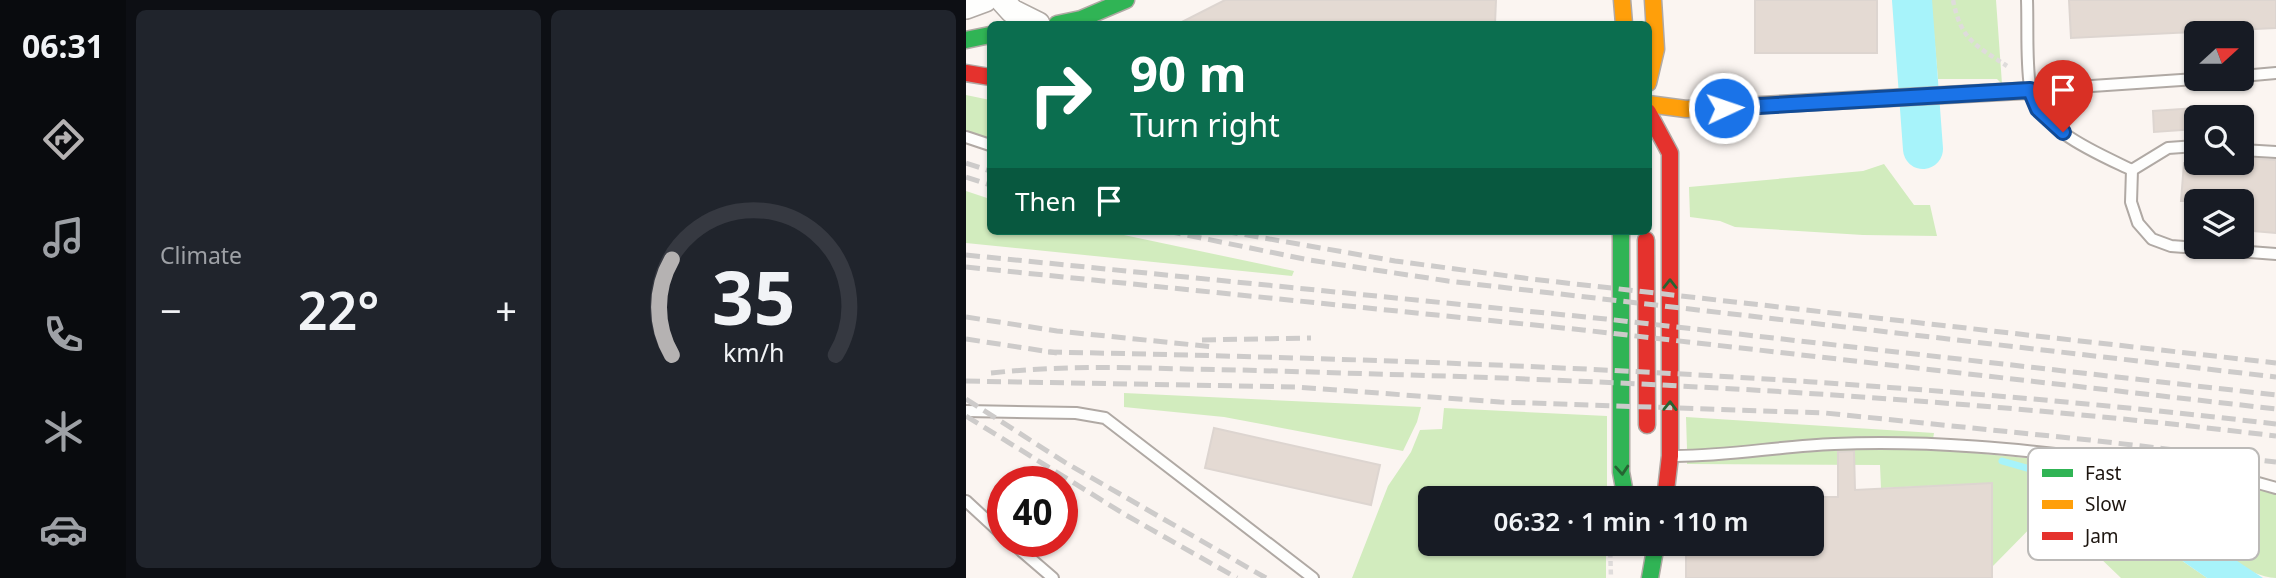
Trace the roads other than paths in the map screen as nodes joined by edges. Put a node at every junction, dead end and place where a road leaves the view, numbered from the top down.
1 (985, 0) edge
2 (1002, 0) edge
3 (1126, 0) edge
4 (1622, 0) edge
5 (1653, 0) edge
6 (2027, 0) edge
7 (966, 7) edge
8 (1032, 21) edge
9 (1071, 21) edge
10 (1624, 21) edge
11 (987, 36) edge
12 (966, 40) edge
13 (1652, 66) edge
14 (2276, 73) edge
15 (966, 74) edge
16 (2254, 75) edge
17 (987, 77) edge
18 (2184, 80) edge
19 (2059, 89) joint
20 (2030, 90) junction
21 (1652, 105) edge
22 (1652, 119) edge
23 (966, 137) edge
24 (987, 144) edge
25 (2184, 147) edge
26 (2254, 151) edge
27 (2276, 152) edge
28 (2132, 170) junction
29 (1621, 235) edge
30 (1646, 235) edge
31 (2276, 254) edge
32 (966, 411) edge
33 (1646, 445) dead end
34 (2028, 450) edge
35 (1670, 456) junction
36 (1624, 486) edge
37 (1667, 486) edge
38 (966, 501) edge
39 (987, 520) edge
40 (1640, 556) edge
41 (1642, 556) edge
42 (1653, 556) edge
43 (1029, 557) edge
44 (1053, 578) edge
45 (1313, 578) edge
46 (1639, 578) edge
47 (1647, 578) edge

1 - 7 street
2 - 8 street
3 - 9 main road
4 - 10 main road
5 - 13 main road
6 - 20 lane
11 - 12 main road
14 - 16 lane
15 - 17 main road
18 - 19 lane
19 - 20 main road
20 - 21 main road
20 - 28 lane
35 -> 22 main road
23 - 24 lane
25 - 28 lane
26 - 27 lane
28 - 31 lane
29 -> 36 main road
30 - 33 main road
32 - 45 lane
34 - 35 lane
35 - 37 main road
38 - 39 lane
40 - 46 main road
41 - 47 main road
42 - 47 main road
43 - 44 lane

